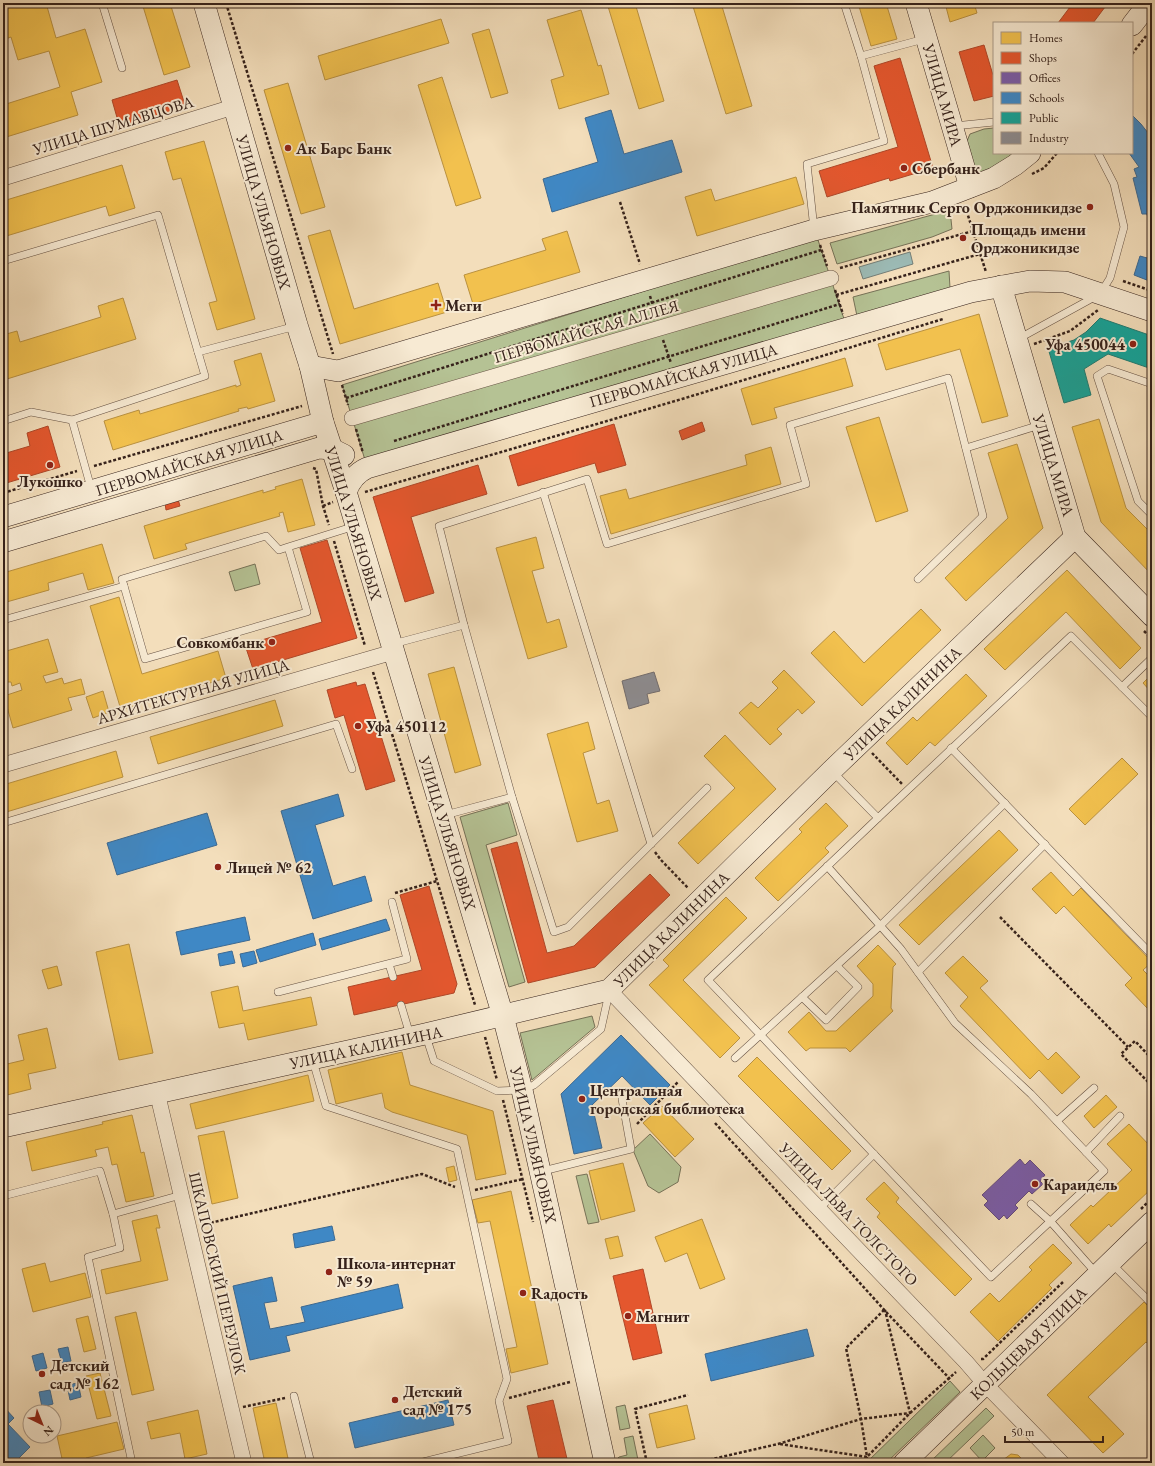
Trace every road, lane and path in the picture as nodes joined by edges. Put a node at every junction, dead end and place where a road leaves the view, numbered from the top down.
1 (102, 3) edge
2 (204, 3) edge
3 (226, 3) edge
4 (844, 3) edge
5 (916, 3) edge
6 (1141, 16) edge
7 (926, 38) junction
8 (1133, 50) edge
9 (861, 56) junction
10 (122, 68) dead end
11 (233, 107) junction
12 (993, 122) edge
13 (952, 126) junction
14 (1029, 154) edge
15 (1099, 154) edge
16 (3, 178) edge
17 (967, 195) junction
18 (620, 202) dead end
19 (973, 231) junction
20 (816, 236) junction
21 (821, 250) junction
22 (980, 254) junction
23 (3, 261) edge
24 (642, 269) dead end
25 (832, 273) junction
26 (1123, 281) dead end
27 (996, 287) junction
28 (1152, 291) edge
29 (1099, 302) junction
30 (1152, 311) edge
31 (944, 319) dead end
32 (297, 325) junction
33 (1022, 343) junction
34 (198, 352) junction
35 (336, 365) junction
36 (310, 366) junction
37 (1152, 384) edge
38 (346, 398) dead end
39 (352, 418) dead end
40 (72, 420) junction
41 (3, 421) edge
42 (323, 422) junction
43 (1042, 424) junction
44 (392, 442) dead end
45 (966, 448) junction
46 (332, 449) junction
47 (366, 456) junction
48 (316, 468) dead end
49 (373, 489) dead end
50 (92, 491) junction
51 (346, 492) junction
52 (543, 492) junction
53 (1152, 515) edge
54 (3, 517) edge
55 (356, 526) junction
56 (332, 534) junction
57 (1075, 537) junction
58 (3, 542) edge
59 (288, 547) junction
60 (918, 579) dead end
61 (124, 586) junction
62 (1152, 616) edge
63 (3, 620) edge
64 (464, 625) junction
65 (392, 648) junction
66 (369, 658) junction
67 (1152, 658) edge
68 (1122, 687) junction
69 (1152, 717) edge
70 (951, 748) junction
71 (870, 751) dead end
72 (3, 765) edge
73 (352, 769) dead end
74 (831, 771) junction
75 (708, 788) dead end
76 (907, 790) junction
77 (512, 797) junction
78 (1005, 803) junction
79 (443, 816) junction
80 (878, 818) junction
81 (3, 823) edge
82 (651, 844) junction
83 (1045, 844) junction
84 (827, 866) junction
85 (437, 881) junction
86 (694, 883) dead end
87 (688, 888) junction
88 (683, 894) dead end
89 (392, 902) joint
90 (1000, 917) dead end
91 (880, 926) junction
92 (1152, 955) edge
93 (389, 964) junction
94 (837, 966) junction
95 (918, 972) junction
96 (393, 977) dead end
97 (609, 990) junction
98 (278, 992) dead end
99 (802, 997) junction
100 (401, 1005) dead end
101 (503, 1016) junction
102 (480, 1022) junction
103 (760, 1035) junction
104 (417, 1036) junction
105 (1128, 1047) junction
106 (313, 1058) junction
107 (735, 1058) dead end
108 (1152, 1059) edge
109 (673, 1076) dead end
110 (678, 1082) junction
111 (1152, 1086) edge
112 (683, 1088) dead end
113 (1094, 1088) dead end
114 (522, 1090) junction
115 (157, 1092) junction
116 (622, 1099) dead end
117 (1120, 1116) dead end
118 (710, 1117) dead end
119 (1057, 1121) junction
120 (3, 1127) edge
121 (628, 1133) junction
122 (1086, 1152) junction
123 (874, 1154) junction
124 (540, 1173) junction
125 (466, 1192) junction
126 (181, 1195) junction
127 (3, 1196) edge
128 (1031, 1204) dead end
129 (819, 1209) junction
130 (113, 1214) junction
131 (1051, 1222) junction
132 (1152, 1222) edge
133 (189, 1228) junction
134 (1104, 1269) junction
135 (1152, 1304) edge
136 (884, 1310) junction
137 (958, 1371) dead end
138 (950, 1379) junction
139 (572, 1382) dead end
140 (985, 1384) junction
141 (688, 1395) dead end
142 (294, 1396) joint
143 (499, 1401) junction
144 (231, 1410) junction
145 (910, 1413) junction
146 (862, 1419) junction
147 (778, 1444) junction
148 (867, 1457) junction
149 (647, 1462) edge
150 (132, 1463) edge
151 (244, 1463) edge
152 (311, 1463) edge
153 (419, 1463) edge
154 (605, 1463) edge
155 (642, 1463) edge
156 (695, 1463) edge
157 (861, 1463) edge
158 (904, 1463) edge
159 (1062, 1463) edge

1 - 10 lane
2 - 11 main road, УЛИЦА УЛЬЯНОВЫХ
3 - 35 path
4 - 9 lane
5 - 7 main road, УЛИЦА МИРА
6 - 8 path
7 - 9 lane
7 - 13 main road, УЛИЦА МИРА
9 - 20 lane
11 - 16 street, УЛИЦА ШУМАВЦОВА
11 - 32 main road, УЛИЦА УЛЬЯНОВЫХ
12 - 13 lane
13 - 17 main road, УЛИЦА МИРА
14 - 17 main road
15 - 29 lane
17 - 19 path
17 - 20 main road
18 - 24 path
19 - 22 path
19 - 25 path
20 - 21 path
20 - 35 main road
21 - 25 path
21 - 38 path
22 - 27 path
22 - 44 path
23 - 34 lane
25 - 39 street, ПЕРВОМАЙСКАЯ АЛЛЕЯ
26 - 28 path
27 - 29 main road, ПЕРВОМАЙСКАЯ УЛИЦА
27 - 33 main road, УЛИЦА МИРА
27 - 47 main road, ПЕРВОМАЙСКАЯ УЛИЦА
29 - 30 main road, ПЕРВОМАЙСКАЯ УЛИЦА
29 - 33 lane
29 - 33 path
31 - 49 path
32 - 34 lane
32 - 36 main road, УЛИЦА УЛЬЯНОВЫХ
33 - 43 main road, УЛИЦА МИРА
34 - 40 lane
35 - 36 main road
35 - 42 main road
36 - 42 main road, УЛИЦА УЛЬЯНОВЫХ
37 - 53 lane
40 - 41 lane
40 - 50 lane
42 - 46 main road, УЛИЦА УЛЬЯНОВЫХ
42 - 50 main road, ПЕРВОМАЙСКАЯ УЛИЦА
43 - 45 lane
43 - 57 main road, УЛИЦА МИРА
45 - 52 lane
45 - 60 lane
46 - 47 main road
46 - 51 main road, УЛИЦА УЛЬЯНОВЫХ
46 - 58 main road, ПЕРВОМАЙСКАЯ УЛИЦА
47 - 51 main road, ПЕРВОМАЙСКАЯ УЛИЦА
48 - 56 path
50 - 54 main road, ПЕРВОМАЙСКАЯ УЛИЦА
51 - 55 main road, УЛИЦА УЛЬЯНОВЫХ
52 - 64 lane
52 - 82 lane
55 - 56 lane
55 - 65 main road, УЛИЦА УЛЬЯНОВЫХ
56 - 59 lane
56 - 66 path
57 - 62 main road, УЛИЦА МИРА
57 - 74 main road, УЛИЦА КАЛИНИНА
59 - 61 lane
59 - 61 lane
61 - 63 lane
64 - 65 lane
64 - 77 lane
65 - 66 street, АРХИТЕКТУРНАЯ УЛИЦА
65 - 79 main road, УЛИЦА УЛЬЯНОВЫХ
66 - 72 street, АРХИТЕКТУРНАЯ УЛИЦА
66 - 85 path
67 - 68 lane
68 - 69 lane
68 - 70 lane
70 - 76 lane
70 - 78 lane
71 - 76 path
73 - 81 lane
74 - 80 lane
74 - 97 main road, УЛИЦА КАЛИНИНА
75 - 82 lane
76 - 80 lane
77 - 79 lane
77 - 82 lane
78 - 83 lane
78 - 91 lane
79 - 101 main road, УЛИЦА УЛЬЯНОВЫХ
80 - 84 lane
82 - 87 path
83 - 92 lane
83 - 95 lane
84 - 91 lane
84 - 103 lane
85 - 89 path
85 - 102 path
86 - 87 path
87 - 88 path
89 - 93 lane
90 - 105 path
91 - 94 lane
91 - 95 lane
93 - 96 lane
93 - 98 lane
94 - 99 lane
94 - 99 lane
95 - 119 lane
97 - 101 main road, УЛИЦА КАЛИНИНА
97 - 114 lane
97 - 129 street, УЛИЦА ЛЬВА ТОЛСТОГО
99 - 103 lane
100 - 104 lane
101 - 102 main road, УЛИЦА КАЛИНИНА
101 - 114 main road, УЛИЦА УЛЬЯНОВЫХ
102 - 104 main road, УЛИЦА КАЛИНИНА
103 - 107 lane
103 - 123 lane
104 - 106 main road, УЛИЦА КАЛИНИНА
104 - 114 lane
105 - 108 path
105 - 111 path
106 - 115 main road, УЛИЦА КАЛИНИНА
106 - 125 lane
109 - 110 path
110 - 112 path
110 - 121 path
113 - 119 lane
114 - 124 main road, УЛИЦА УЛЬЯНОВЫХ
115 - 120 main road, УЛИЦА КАЛИНИНА
115 - 126 street, ШКАПОВСКИЙ ПЕРЕУЛОК
116 - 121 lane
117 - 122 lane
118 - 136 path
119 - 122 lane
121 - 124 lane
122 - 131 lane
123 - 129 lane
123 - 131 lane
124 - 125 path
124 - 154 main road, УЛИЦА УЛЬЯНОВЫХ
125 - 133 path
125 - 143 lane
126 - 130 lane
126 - 133 street, ШКАПОВСКИЙ ПЕРЕУЛОК
127 - 130 lane
128 - 131 lane
129 - 140 street, УЛИЦА ЛЬВА ТОЛСТОГО
130 - 150 lane
131 - 134 lane
132 - 134 main road, КОЛЬЦЕВАЯ УЛИЦА
133 - 144 street, ШКАПОВСКИЙ ПЕРЕУЛОК
134 - 135 lane
134 - 140 main road, КОЛЬЦЕВАЯ УЛИЦА
136 - 138 path
136 - 145 path
136 - 146 path
137 - 138 path
138 - 145 path
139 - 143 path
140 - 158 main road, КОЛЬЦЕВАЯ УЛИЦА
140 - 159 street, УЛИЦА ЛЬВА ТОЛСТОГО
141 - 149 path
142 - 144 path
142 - 152 lane
143 - 153 lane
144 - 151 street, ШКАПОВСКИЙ ПЕРЕУЛОК
145 - 146 path
145 - 148 path
146 - 147 path
146 - 148 path
147 - 148 path
147 - 156 path
148 - 157 path
149 - 155 path

